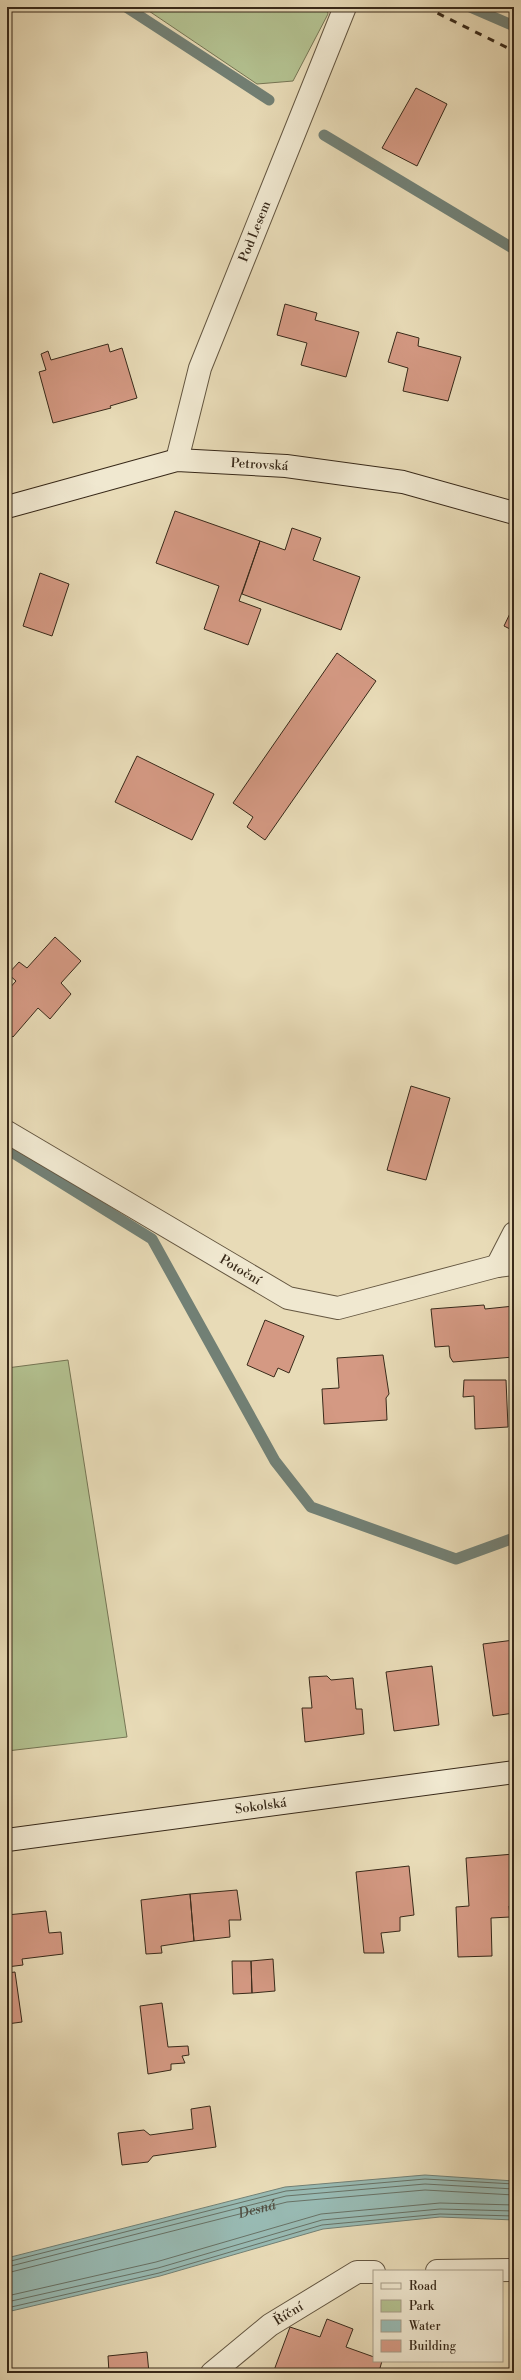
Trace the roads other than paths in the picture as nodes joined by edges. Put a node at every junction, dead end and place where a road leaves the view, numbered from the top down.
1 (344, 7) edge
2 (177, 460) junction
3 (7, 507) edge
4 (514, 513) edge
5 (7, 1132) edge
6 (514, 1233) edge
7 (505, 1265) edge
8 (514, 1772) edge
9 (7, 1840) edge
10 (503, 2270) edge
11 (514, 2270) edge
12 (373, 2272) edge
13 (212, 2373) edge

1 - 2 street, Pod Lesem
2 - 3 street, Petrovská
2 - 4 street, Petrovská
5 - 7 street, Potoční
6 - 7 street, Potoční
8 - 9 street, Sokolská
10 - 11 street
12 - 13 street, Říční

